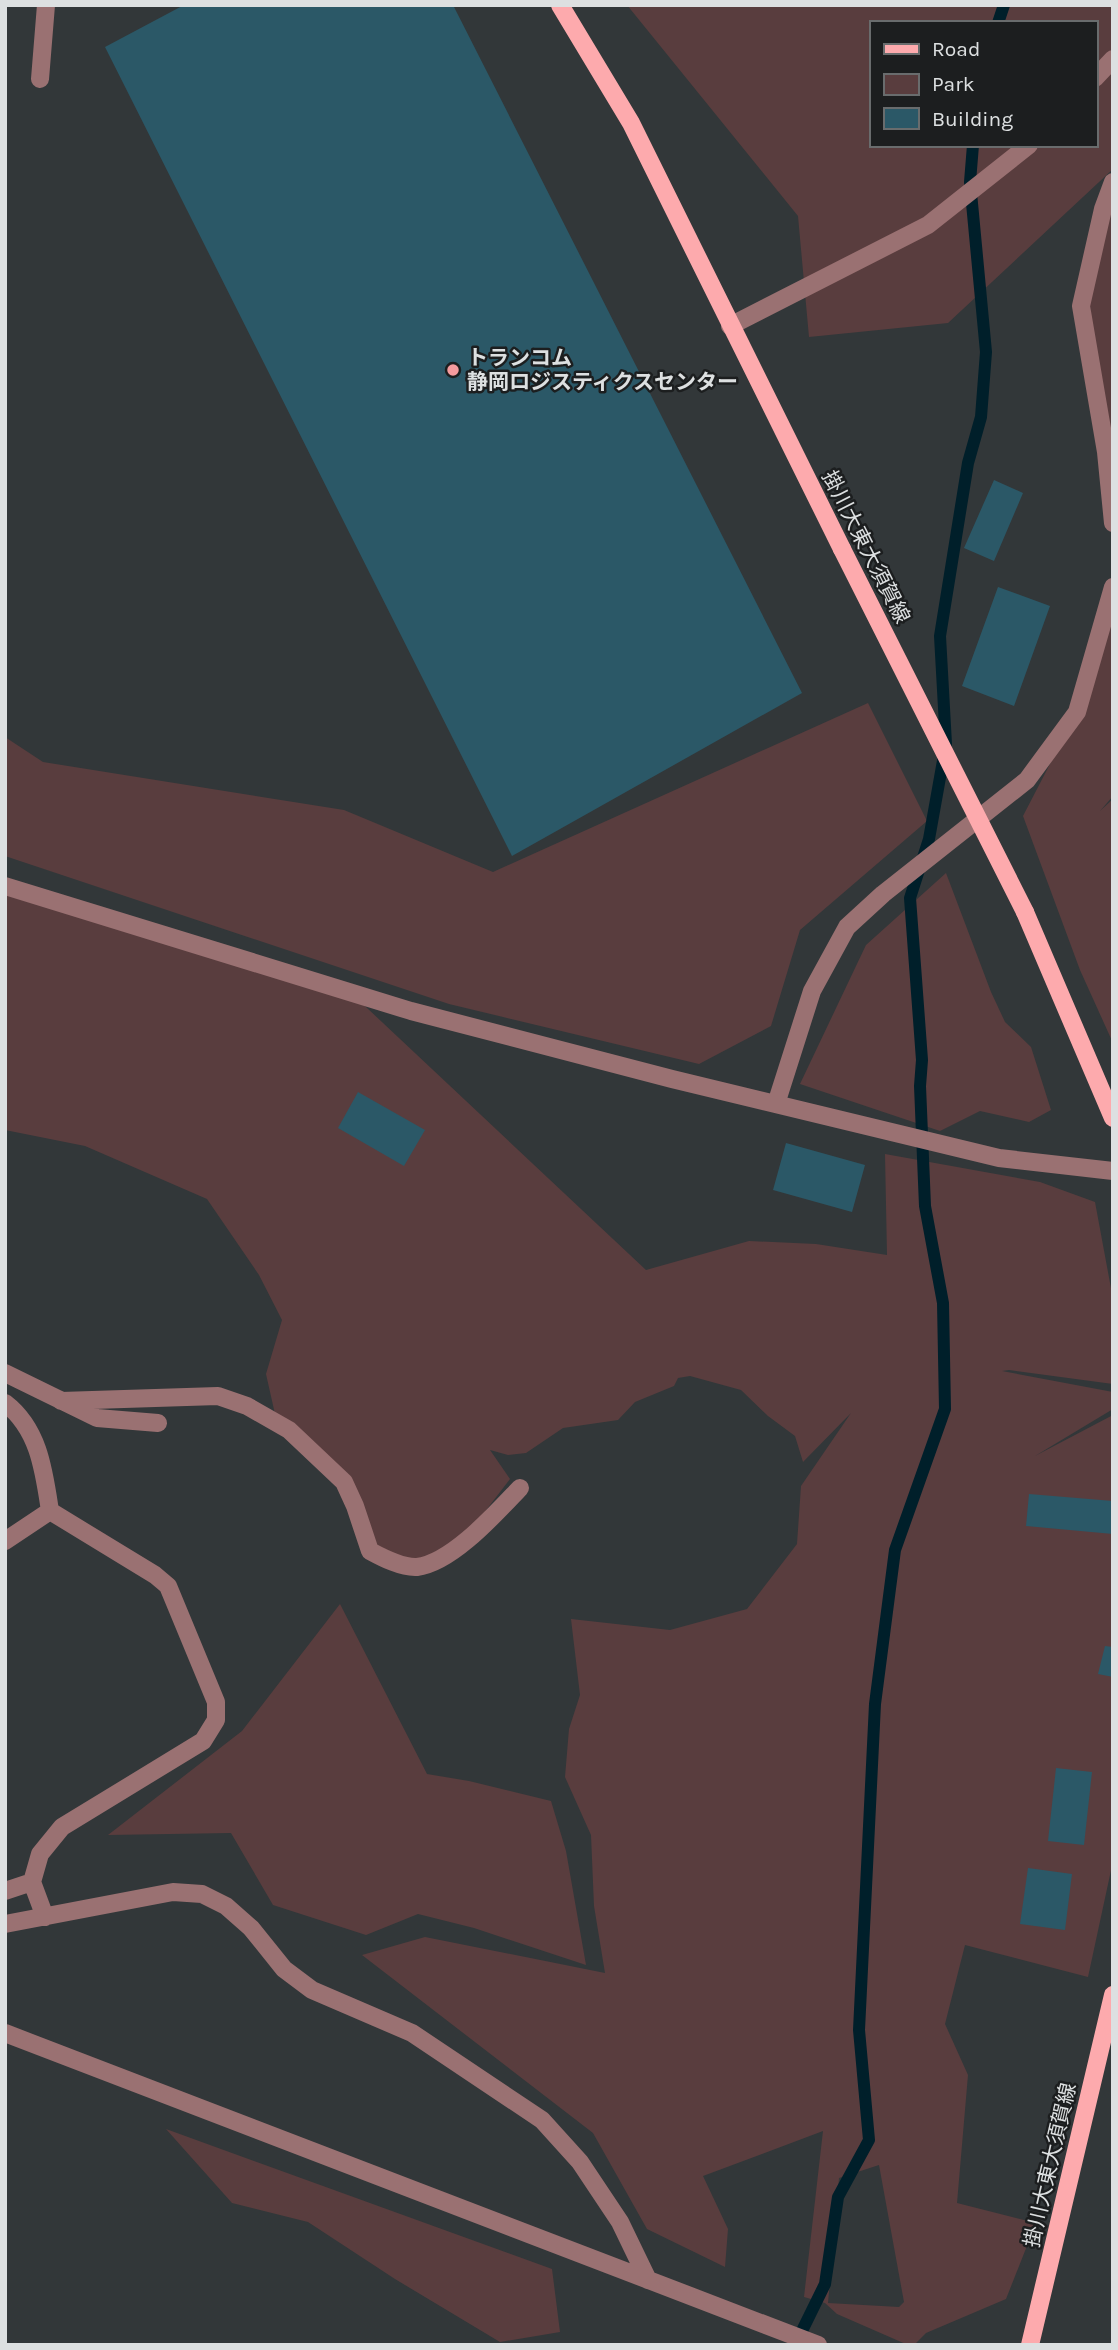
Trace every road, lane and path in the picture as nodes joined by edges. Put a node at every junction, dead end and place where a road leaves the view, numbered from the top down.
1 (46, 5) edge
2 (560, 5) edge
3 (1113, 59) edge
4 (1097, 76) edge
5 (40, 79) dead end
6 (1027, 147) edge
7 (1113, 183) edge
8 (730, 326) junction
9 (1113, 523) edge
10 (1113, 587) edge
11 (5, 886) edge
12 (776, 1104) junction
13 (1113, 1118) edge
14 (1113, 1171) edge
15 (5, 1373) edge
16 (61, 1401) junction
17 (5, 1403) edge
18 (158, 1423) dead end
19 (520, 1488) dead end
20 (50, 1511) junction
21 (5, 1541) edge
22 (32, 1882) junction
23 (5, 1891) edge
24 (45, 1917) junction
25 (5, 1924) edge
26 (1113, 1995) edge
27 (5, 2033) edge
28 (648, 2280) junction
29 (816, 2344) edge
30 (1030, 2345) edge

1 - 5 street
2 - 8 main road, 掛川大東大須賀線
3 - 4 street
6 - 8 street
7 - 9 street
8 - 13 main road, 掛川大東大須賀線, bridge
10 - 12 street
11 - 12 street
12 - 14 street
15 - 16 street
16 - 18 street
16 - 19 street
17 - 20 street
20 - 21 street
20 - 22 street
22 - 23 street
22 - 24 street
24 - 25 street
24 - 28 street
26 - 30 main road, 掛川大東大須賀線
27 - 28 street
28 - 29 street

